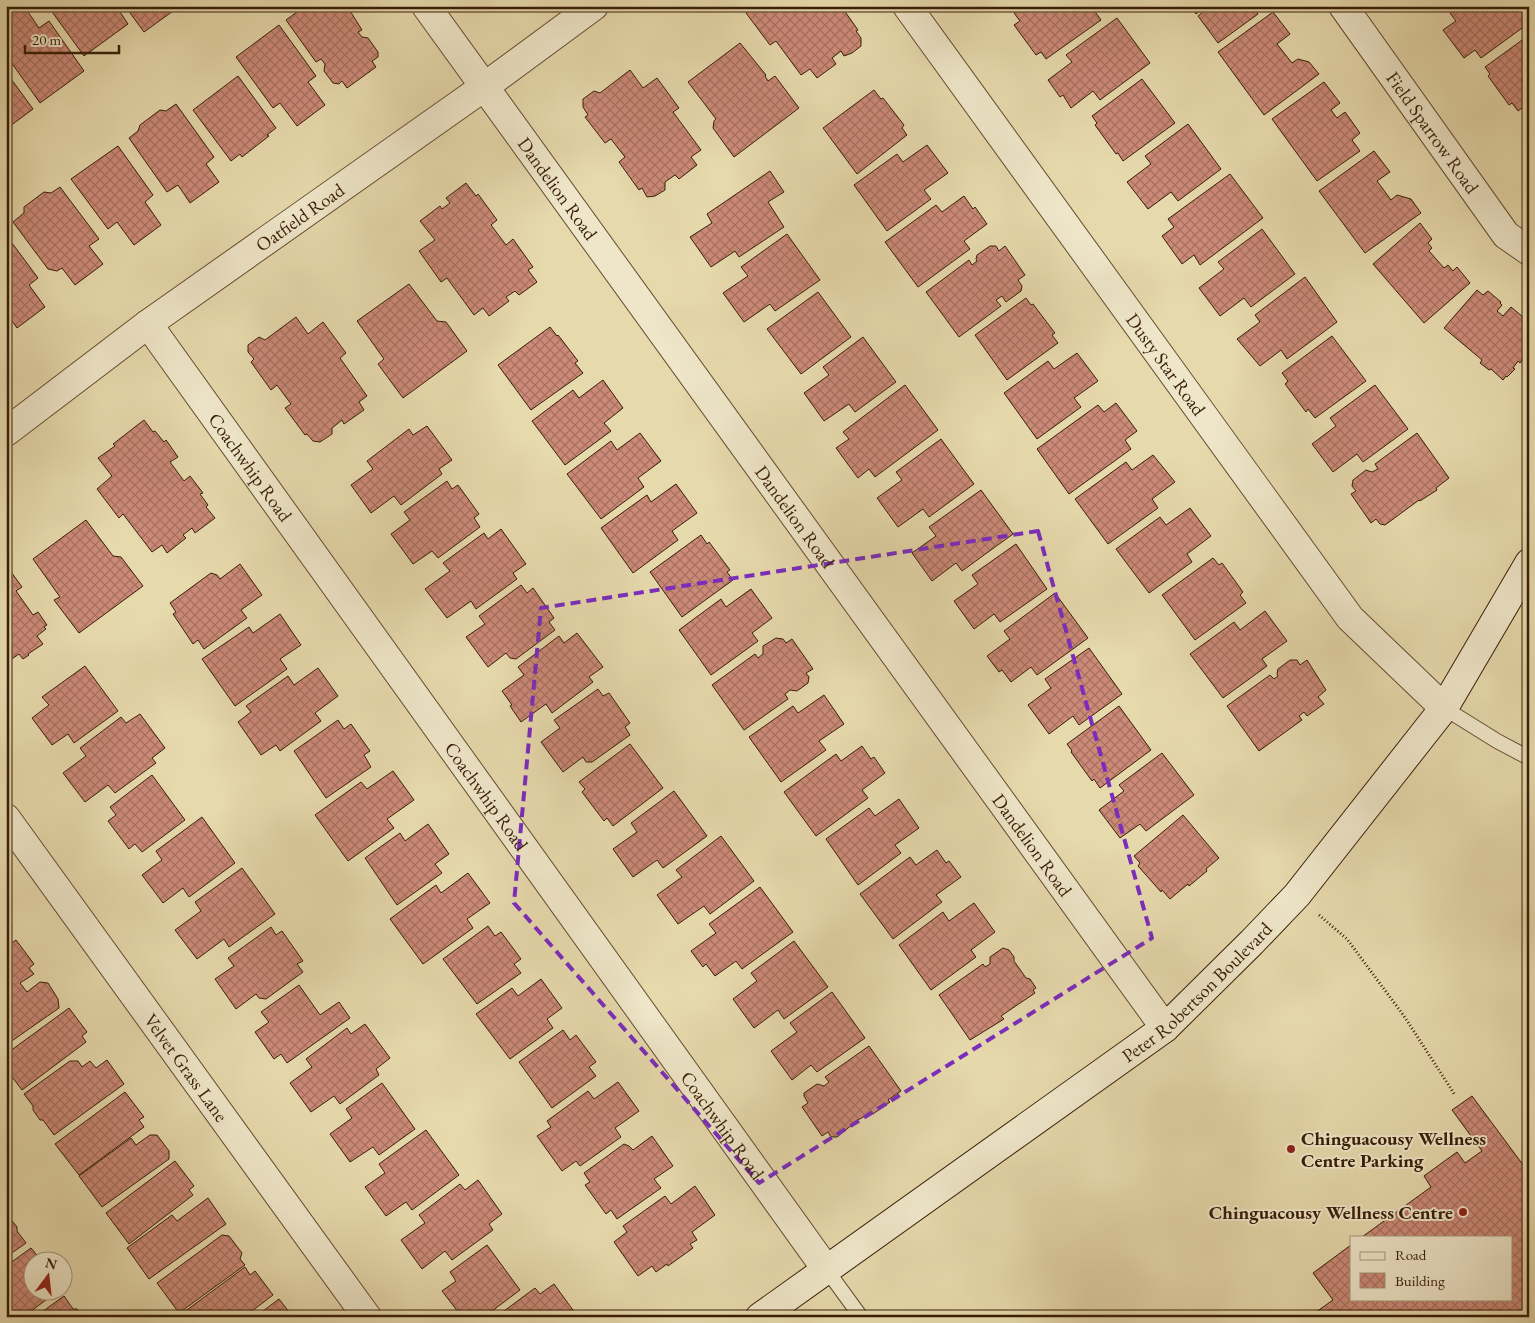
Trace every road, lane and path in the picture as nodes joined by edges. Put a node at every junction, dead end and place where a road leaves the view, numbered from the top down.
1 (426, 6) edge
2 (594, 6) edge
3 (907, 6) edge
4 (1343, 6) edge
5 (484, 87) junction
6 (1529, 251) edge
7 (148, 324) junction
8 (6, 432) edge
9 (1529, 564) edge
10 (1444, 708) junction
11 (1529, 758) edge
12 (6, 818) edge
13 (1297, 895) junction
14 (1165, 1028) junction
15 (1455, 1095) dead end
16 (826, 1270) junction
17 (367, 1317) edge
18 (760, 1317) edge
19 (861, 1317) edge

1 - 5 street, Dandelion Road
2 - 5 street, Oatfield Road
3 - 10 street, Dusty Star Road
4 - 6 street, Field Sparrow Road
5 - 7 street, Oatfield Road
5 - 14 street, Dandelion Road
7 - 8 street, Oatfield Road
7 - 16 street, Coachwhip Road
9 - 10 street, Peter Robertson Boulevard
10 - 11 lane
10 - 13 street, Peter Robertson Boulevard
12 - 17 street, Velvet Grass Lane
13 - 14 street, Peter Robertson Boulevard
13 - 15 path
14 - 16 street, Peter Robertson Boulevard
16 - 18 street, Peter Robertson Boulevard
16 - 19 lane

